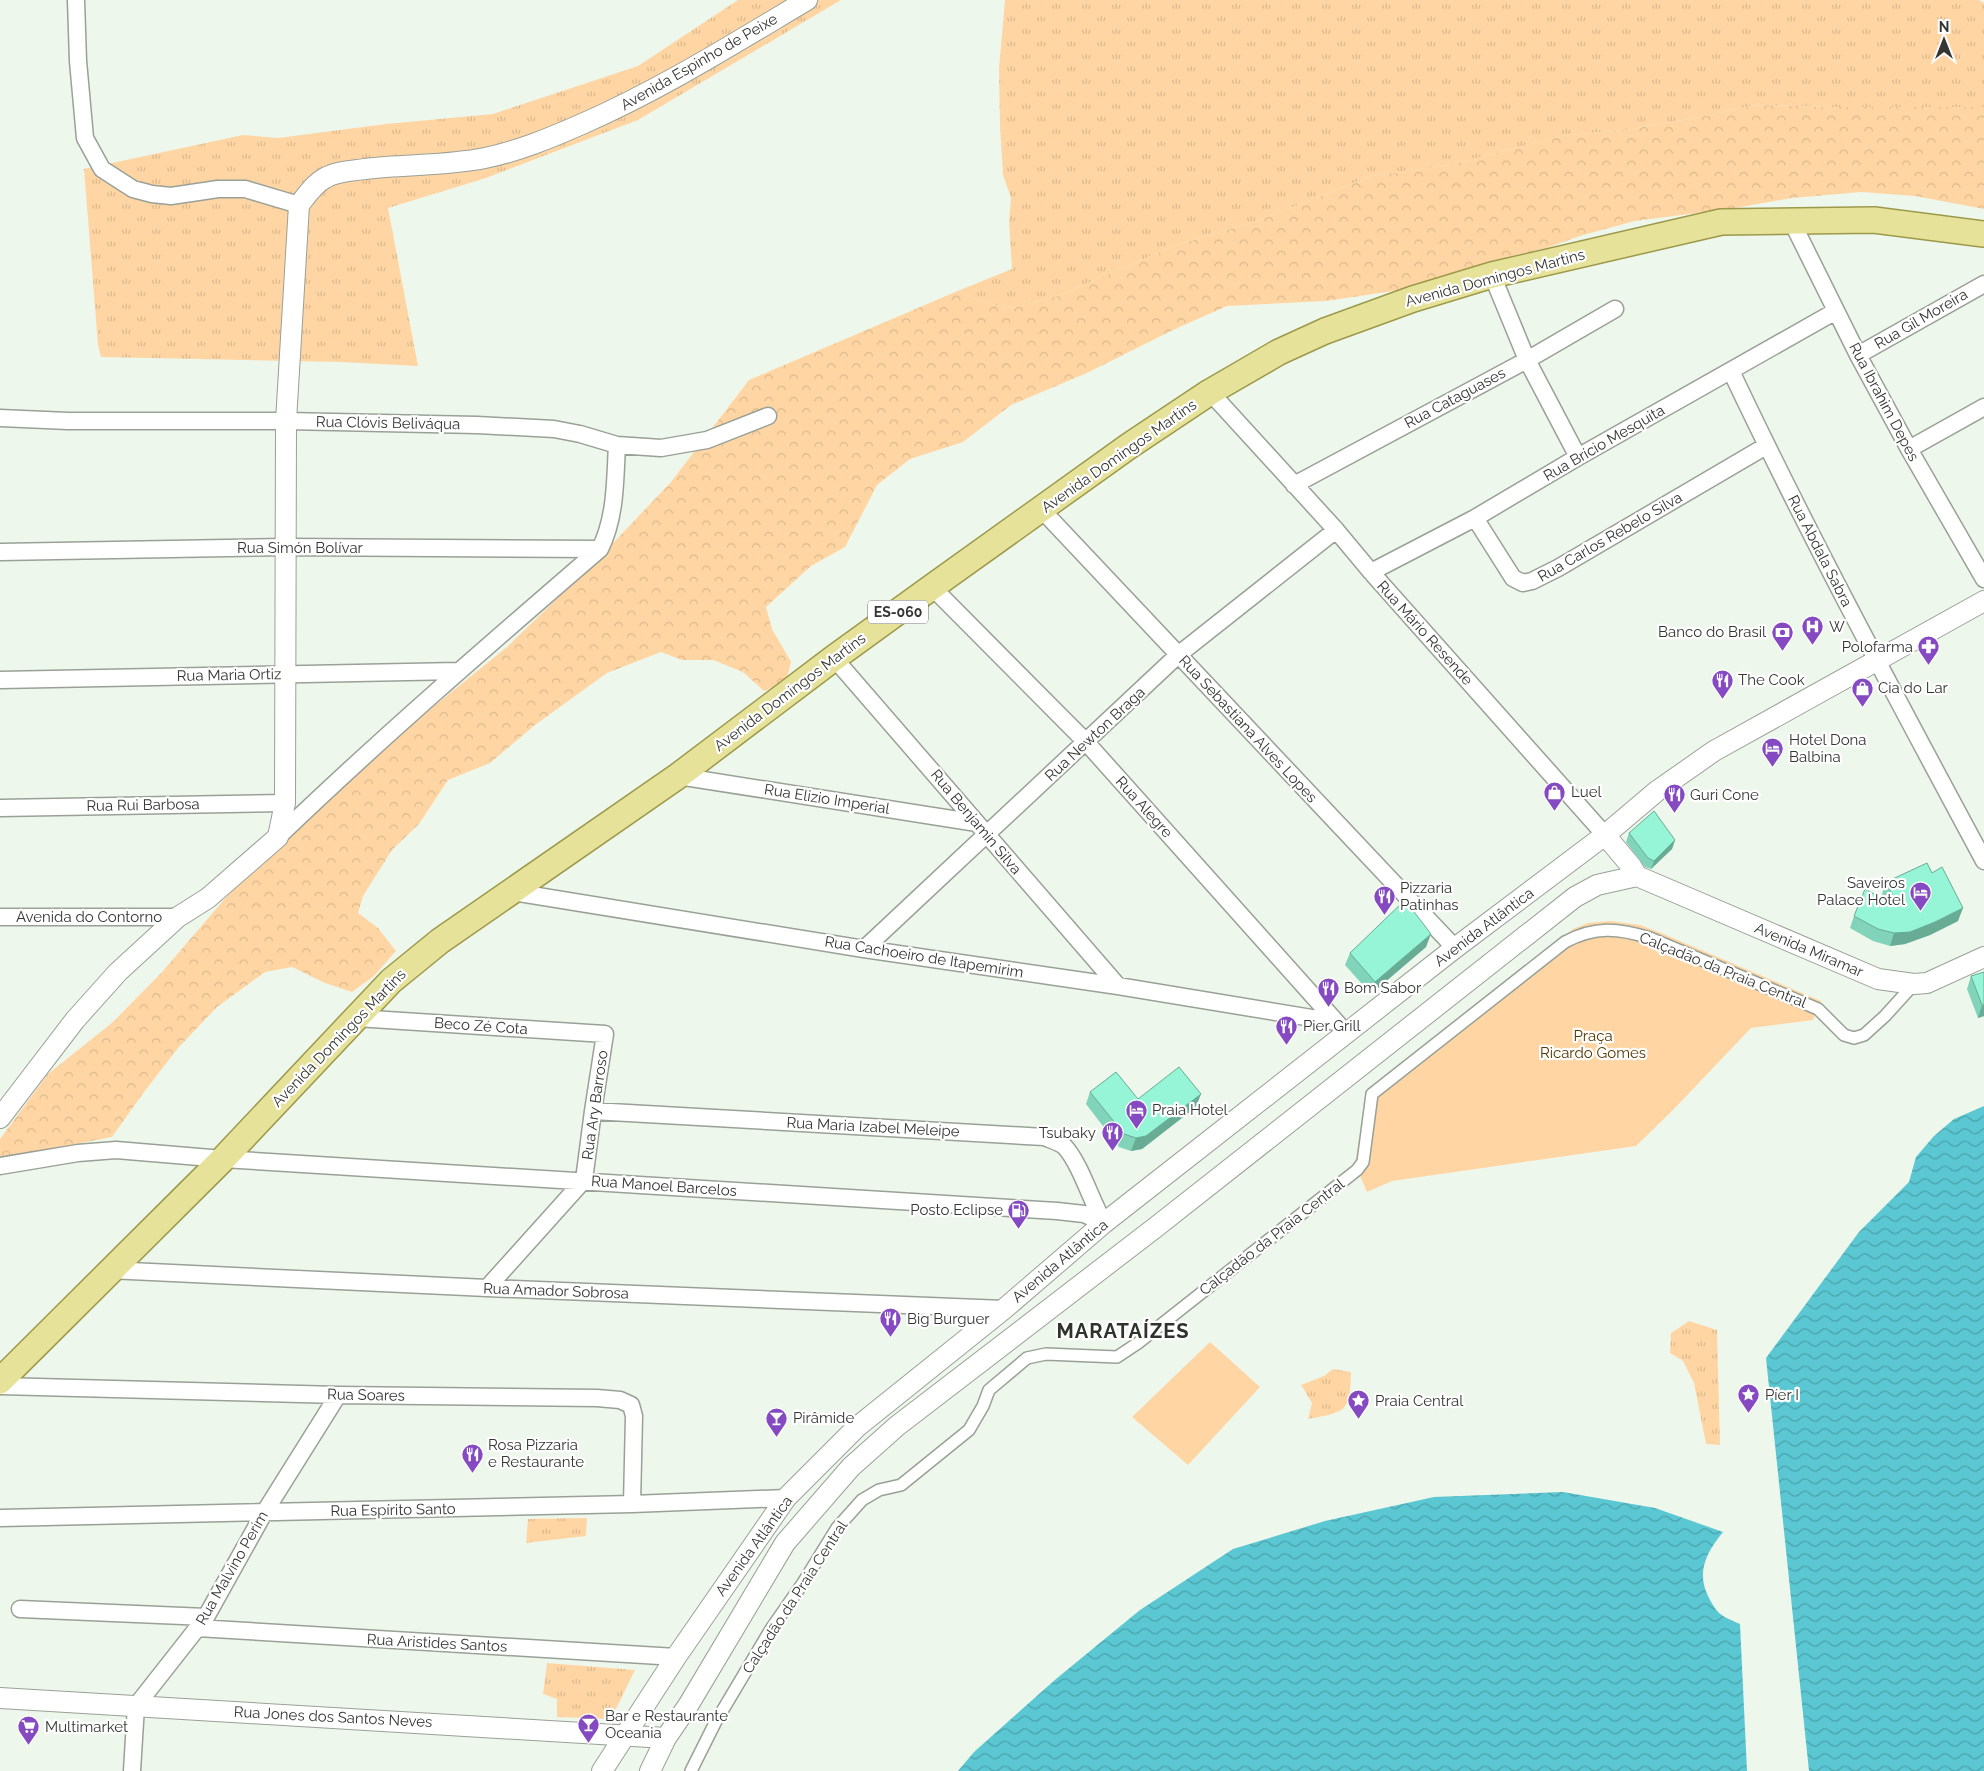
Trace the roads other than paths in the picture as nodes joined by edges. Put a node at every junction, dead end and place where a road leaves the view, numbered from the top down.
1 (76, 0) edge
2 (807, 0) edge
3 (299, 205) junction
4 (1791, 220) junction
5 (1984, 234) edge
6 (1492, 276) junction
7 (1984, 284) edge
8 (1615, 309) dead end
9 (1836, 311) junction
10 (1858, 355) junction
11 (1527, 360) junction
12 (1731, 371) junction
13 (1210, 392) junction
14 (1984, 407) edge
15 (768, 416) dead end
16 (0, 418) edge
17 (286, 421) junction
18 (617, 445) junction
19 (1766, 446) junction
20 (1909, 449) junction
21 (1578, 457) junction
22 (1294, 484) junction
23 (1042, 510) junction
24 (1476, 518) junction
25 (1336, 530) junction
26 (286, 547) junction
27 (600, 549) junction
28 (0, 552) edge
29 (1371, 572) junction
30 (1984, 579) edge
31 (932, 587) junction
32 (1984, 601) edge
33 (1178, 655) junction
34 (834, 658) junction
35 (1876, 661) junction
36 (458, 671) junction
37 (286, 674) junction
38 (0, 680) edge
39 (1086, 742) junction
40 (678, 776) junction
41 (285, 803) junction
42 (0, 808) edge
43 (981, 829) junction
44 (1605, 835) junction
45 (278, 837) junction
46 (1984, 861) edge
47 (1637, 876) junction
48 (513, 892) junction
49 (0, 918) edge
50 (178, 918) junction
51 (1455, 948) junction
52 (864, 949) junction
53 (1984, 957) edge
54 (1914, 984) junction
55 (1118, 986) junction
56 (356, 1018) junction
57 (1342, 1027) junction
58 (605, 1034) joint
59 (593, 1111) junction
60 (0, 1118) edge
61 (223, 1159) junction
62 (0, 1166) edge
63 (584, 1180) junction
64 (1104, 1223) junction
65 (109, 1270) junction
66 (487, 1288) junction
67 (1004, 1308) junction
68 (0, 1381) edge
69 (0, 1386) edge
70 (338, 1395) junction
71 (786, 1498) junction
72 (632, 1504) junction
73 (264, 1513) junction
74 (0, 1518) edge
75 (20, 1609) dead end
76 (202, 1622) junction
77 (676, 1657) junction
78 (0, 1698) edge
79 (136, 1706) junction
80 (625, 1734) junction
81 (666, 1738) junction
82 (132, 1771) edge
83 (602, 1771) edge
84 (650, 1771) edge
85 (691, 1771) edge

1 - 3 street
2 - 3 street, Avenida Espinho de Peixe
3 - 17 street
4 - 5 main road, Avenida Domingos Martins / ES-060
4 - 6 main road, Avenida Domingos Martins / ES-060
4 - 9 street, Rua Ibrahim Depes
6 - 11 street
6 - 13 main road, Avenida Domingos Martins / ES-060
7 - 10 street, Rua Gil Moreira
8 - 11 street, Rua Cataguases
9 - 10 street, Rua Ibrahim Depes
9 - 12 street, Rua Brício Mesquita
10 - 20 street, Rua Ibrahim Depes
11 - 21 street
11 - 22 street, Rua Cataguases
12 - 19 street, Rua Abdala Sabra
12 - 21 street, Rua Brício Mesquita
13 - 22 street, Rua Mário Resende
13 - 23 main road, Avenida Domingos Martins / ES-060
14 - 20 street
15 - 18 street, Rua Clóvis Beliváqua
16 - 17 street, Rua Clóvis Beliváqua
17 - 18 street, Rua Clóvis Beliváqua
17 - 26 street
18 - 27 street
19 - 24 street, Rua Carlos Rebelo Silva
19 - 35 street, Rua Abdala Sabra
20 - 30 street, Rua Ibrahim Depes
21 - 24 street, Rua Brício Mesquita
22 - 25 street, Rua Mário Resende
23 - 31 main road, Avenida Domingos Martins / ES-060
23 - 33 street, Rua Sebastiana Alves Lopes
24 - 29 street, Rua Brício Mesquita
25 - 29 street, Rua Mário Resende
25 - 33 street, Rua Newton Braga
26 - 27 street, Rua Simón Bolívar
26 - 28 street, Rua Simón Bolívar
26 - 37 street
27 - 36 street
29 - 44 street, Rua Mário Resende
31 - 34 main road, Avenida Domingos Martins / ES-060
31 - 39 street, Rua Alegre
32 - 35 street, Avenida Atlântica
33 - 39 street, Rua Newton Braga
33 - 51 street, Rua Sebastiana Alves Lopes
34 - 40 main road, Avenida Domingos Martins / ES-060
34 - 43 street, Rua Benjamin Silva
35 - 44 street, Avenida Atlântica
35 - 46 street, Rua Abdala Sabra
36 - 37 street, Rua Maria Ortiz
36 - 45 street
37 - 38 street, Rua Maria Ortiz
37 - 41 street
39 - 43 street, Rua Newton Braga
39 - 57 street, Rua Alegre
40 - 43 street, Rua Elizio Imperial
40 - 48 main road, Avenida Domingos Martins / ES-060
41 - 42 street, Rua Rui Barbosa
41 - 45 street
43 - 52 street, Rua Newton Braga
43 - 55 street, Rua Benjamin Silva
44 - 47 street, Rua Mário Resende
44 - 51 street, Avenida Atlântica
45 - 50 street
47 - 54 street, Avenida Miramar
47 - 81 street, Avenida Atlântica
48 - 52 street, Rua Cachoeiro de Itapemirim
48 - 56 main road, Avenida Domingos Martins / ES-060
49 - 50 street, Avenida do Contorno
50 - 60 street
51 - 57 street, Avenida Atlântica
52 - 55 street, Rua Cachoeiro de Itapemirim
53 - 54 street, Avenida Miramar
54 - 85 street, Calçadão da Praia Central
55 - 57 street, Rua Cachoeiro de Itapemirim
56 - 58 street, Beco Zé Cota
56 - 61 main road, Avenida Domingos Martins / ES-060
57 - 64 street, Avenida Atlântica
58 - 59 street, Rua Ary Barroso
59 - 63 street, Rua Ary Barroso
59 - 64 street, Rua Maria Izabel Meleipe
61 - 62 street, Rua Manoel Barcelos
61 - 63 street, Rua Manoel Barcelos
61 - 65 main road, Avenida Domingos Martins / ES-060
63 - 64 street, Rua Manoel Barcelos
63 - 66 street, Rua Ary Barroso
64 - 67 street, Avenida Atlântica
65 - 66 street, Rua Amador Sobrosa
65 - 68 main road, Avenida Domingos Martins / ES-060
66 - 67 street, Rua Amador Sobrosa
67 - 71 street, Avenida Atlântica
69 - 70 street, Rua Soares
70 - 72 street, Rua Soares
70 - 73 street, Rua Malvino Perim
71 - 72 street, Rua Espírito Santo
71 - 77 street, Avenida Atlântica
72 - 73 street, Rua Espírito Santo
73 - 74 street, Rua Espírito Santo
73 - 76 street, Rua Malvino Perim
75 - 76 street, Rua Aristides Santos
76 - 77 street, Rua Aristides Santos
76 - 79 street, Rua Malvino Perim
77 - 80 street, Avenida Atlântica
78 - 79 street, Rua Jones dos Santos Neves
79 - 80 street, Rua Jones dos Santos Neves
79 - 82 street
80 - 81 street, Rua Jones dos Santos Neves
80 - 83 street, Avenida Atlântica
81 - 84 street, Avenida Atlântica

